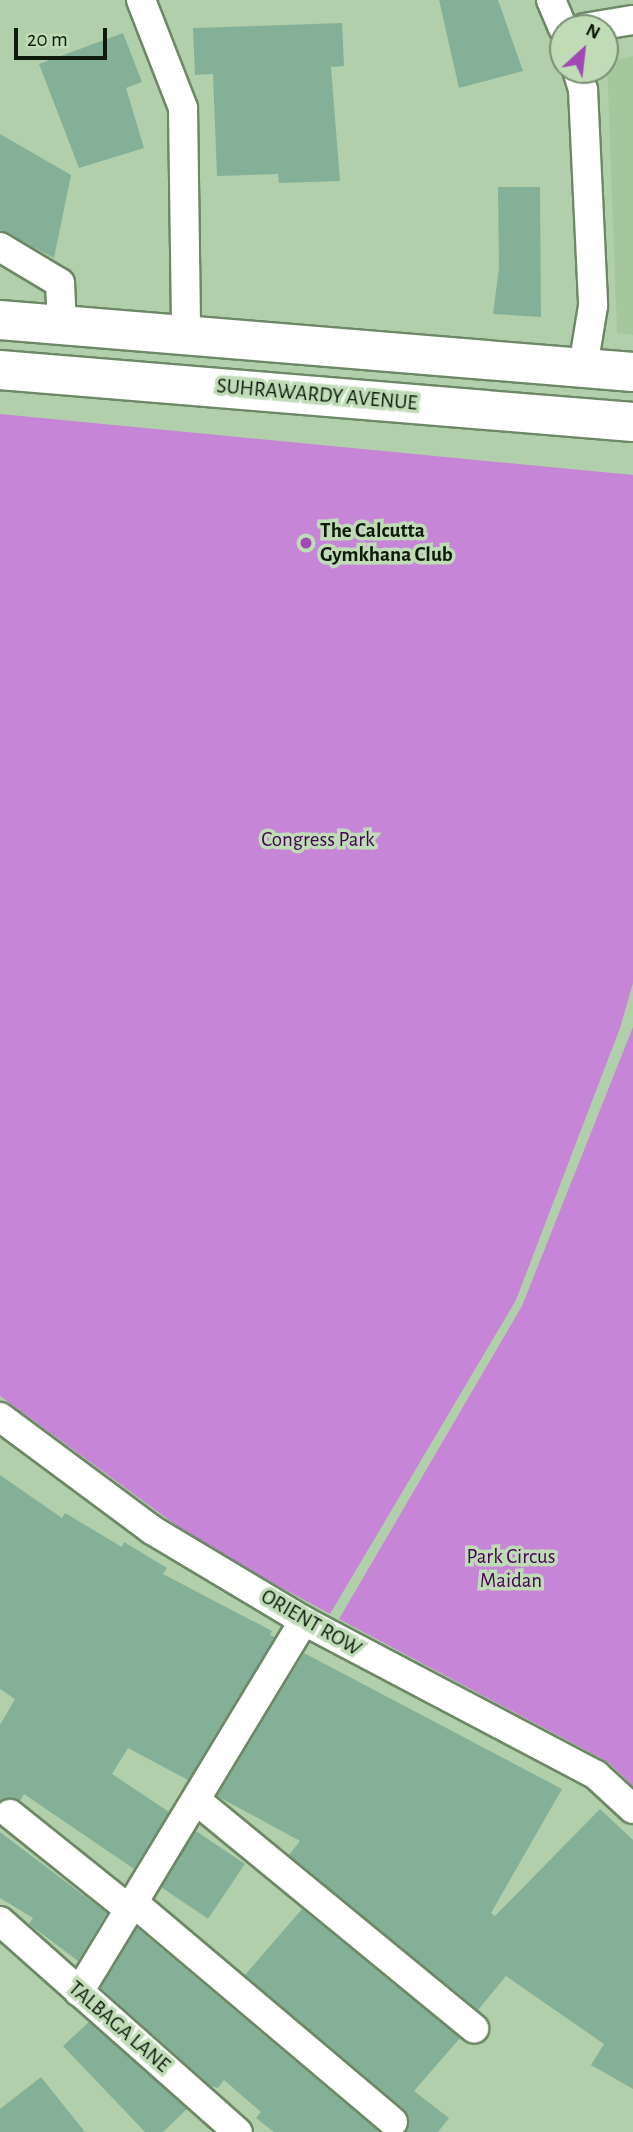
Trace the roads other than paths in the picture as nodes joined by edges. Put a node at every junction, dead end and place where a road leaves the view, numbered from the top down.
1 (141, 0) edge
2 (581, 84) edge
3 (0, 247) edge
4 (0, 320) edge
5 (62, 325) junction
6 (186, 337) junction
7 (583, 368) junction
8 (0, 370) edge
9 (633, 372) edge
10 (633, 422) edge
11 (0, 1417) edge
12 (304, 1621) junction
13 (196, 1800) junction
14 (633, 1809) edge
15 (10, 1814) dead end
16 (132, 1906) junction
17 (0, 1921) edge
18 (79, 1992) junction
19 (474, 2028) dead end
20 (393, 2122) dead end
21 (238, 2132) edge

1 - 6 street
2 - 7 street
3 - 5 street
4 - 5 main road
5 - 6 main road
6 - 7 main road
7 - 9 main road
8 - 10 main road, SUHRAWARDY AVENUE
11 - 12 street, ORIENT ROW
12 - 13 street
12 - 14 street, ORIENT ROW
13 - 16 street
13 - 19 street
15 - 16 street
16 - 18 street
16 - 20 street
17 - 18 street, TALBAGA LANE
18 - 21 street, TALBAGA LANE

